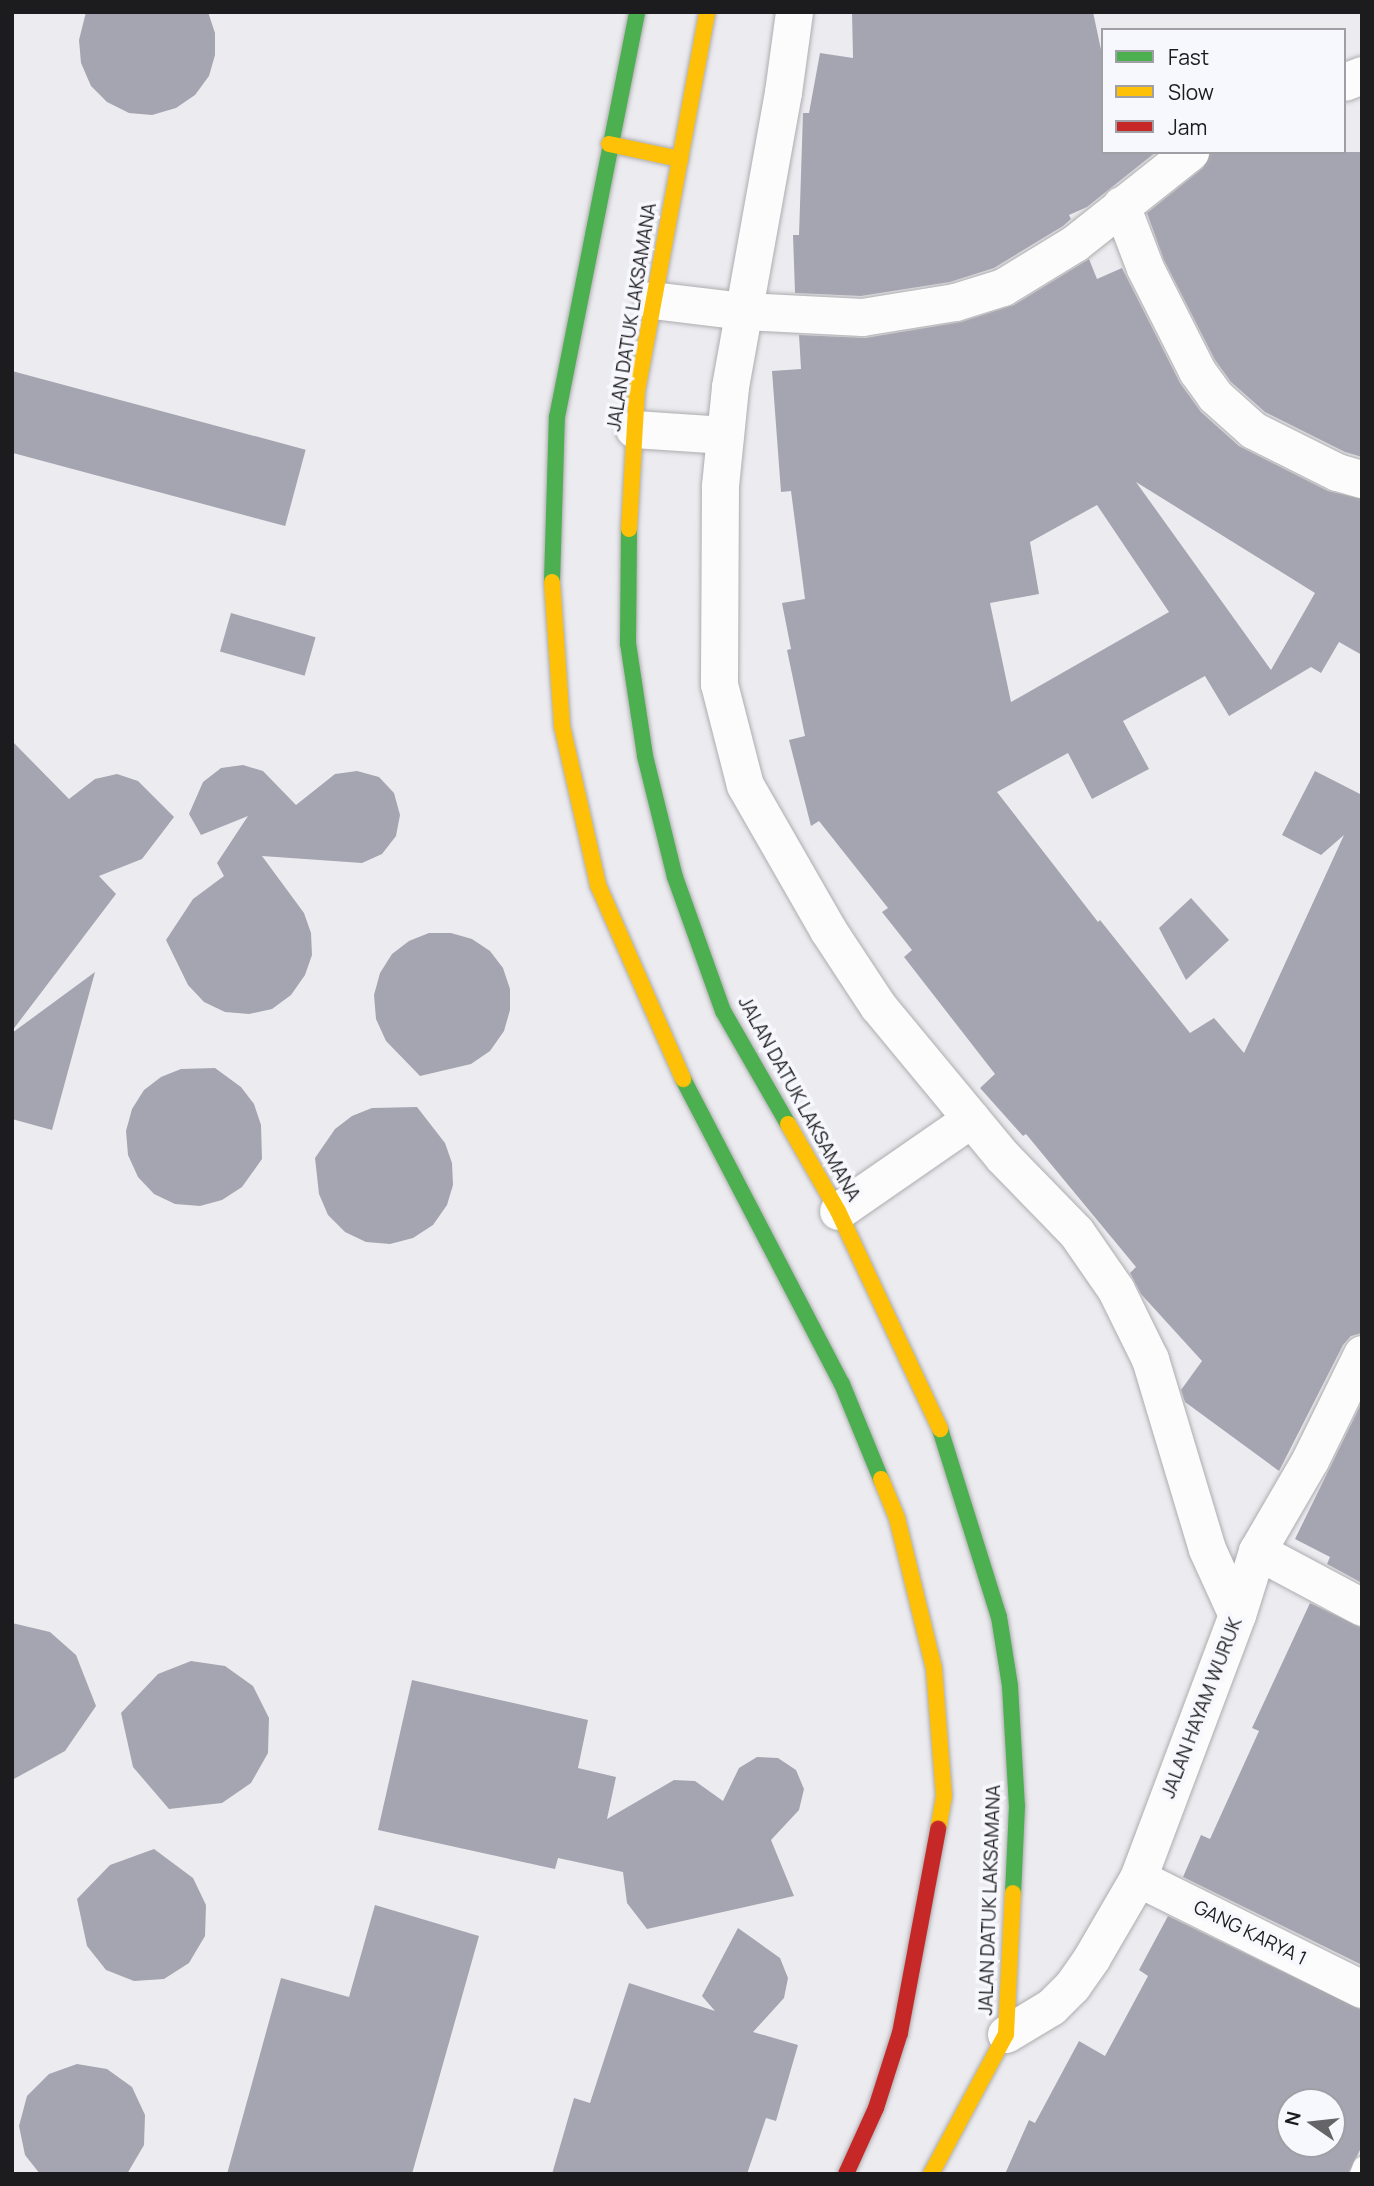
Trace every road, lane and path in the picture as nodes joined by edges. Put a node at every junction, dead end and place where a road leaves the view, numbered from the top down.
1 (637, 12) edge
2 (707, 12) edge
3 (794, 12) edge
4 (609, 144) junction
5 (1187, 154) edge
6 (680, 159) junction
7 (1121, 205) junction
8 (652, 300) junction
9 (744, 311) junction
10 (634, 429) junction
11 (725, 435) junction
12 (1362, 479) edge
13 (971, 1119) junction
14 (838, 1211) junction
15 (1362, 1354) edge
16 (1257, 1551) junction
17 (1362, 1607) edge
18 (1237, 1615) junction
19 (1138, 1878) junction
20 (1362, 1989) edge
21 (1006, 2034) junction
22 (1362, 2166) edge
23 (846, 2174) edge
24 (931, 2174) edge
25 (1359, 2174) edge

1 - 4 highway
2 - 6 highway, JALAN DATUK LAKSAMANA
3 - 9 street
4 - 6 highway
4 - 23 highway
5 - 7 street
6 - 8 highway, JALAN DATUK LAKSAMANA
7 - 9 street
7 - 12 street
8 - 9 street
8 - 10 highway, JALAN DATUK LAKSAMANA
9 - 11 street
10 - 11 street
10 - 14 highway, JALAN DATUK LAKSAMANA
11 - 13 street
13 - 14 street
13 - 18 street
14 - 21 highway, JALAN DATUK LAKSAMANA
15 - 16 street, JALAN HAYAM WURUK
16 - 17 street
16 - 18 street, JALAN HAYAM WURUK
18 - 19 street, JALAN HAYAM WURUK
19 - 20 street, GANG KARYA 1
19 - 21 street, JALAN HAYAM WURUK
21 - 24 highway, JALAN DATUK LAKSAMANA
22 - 25 lane

